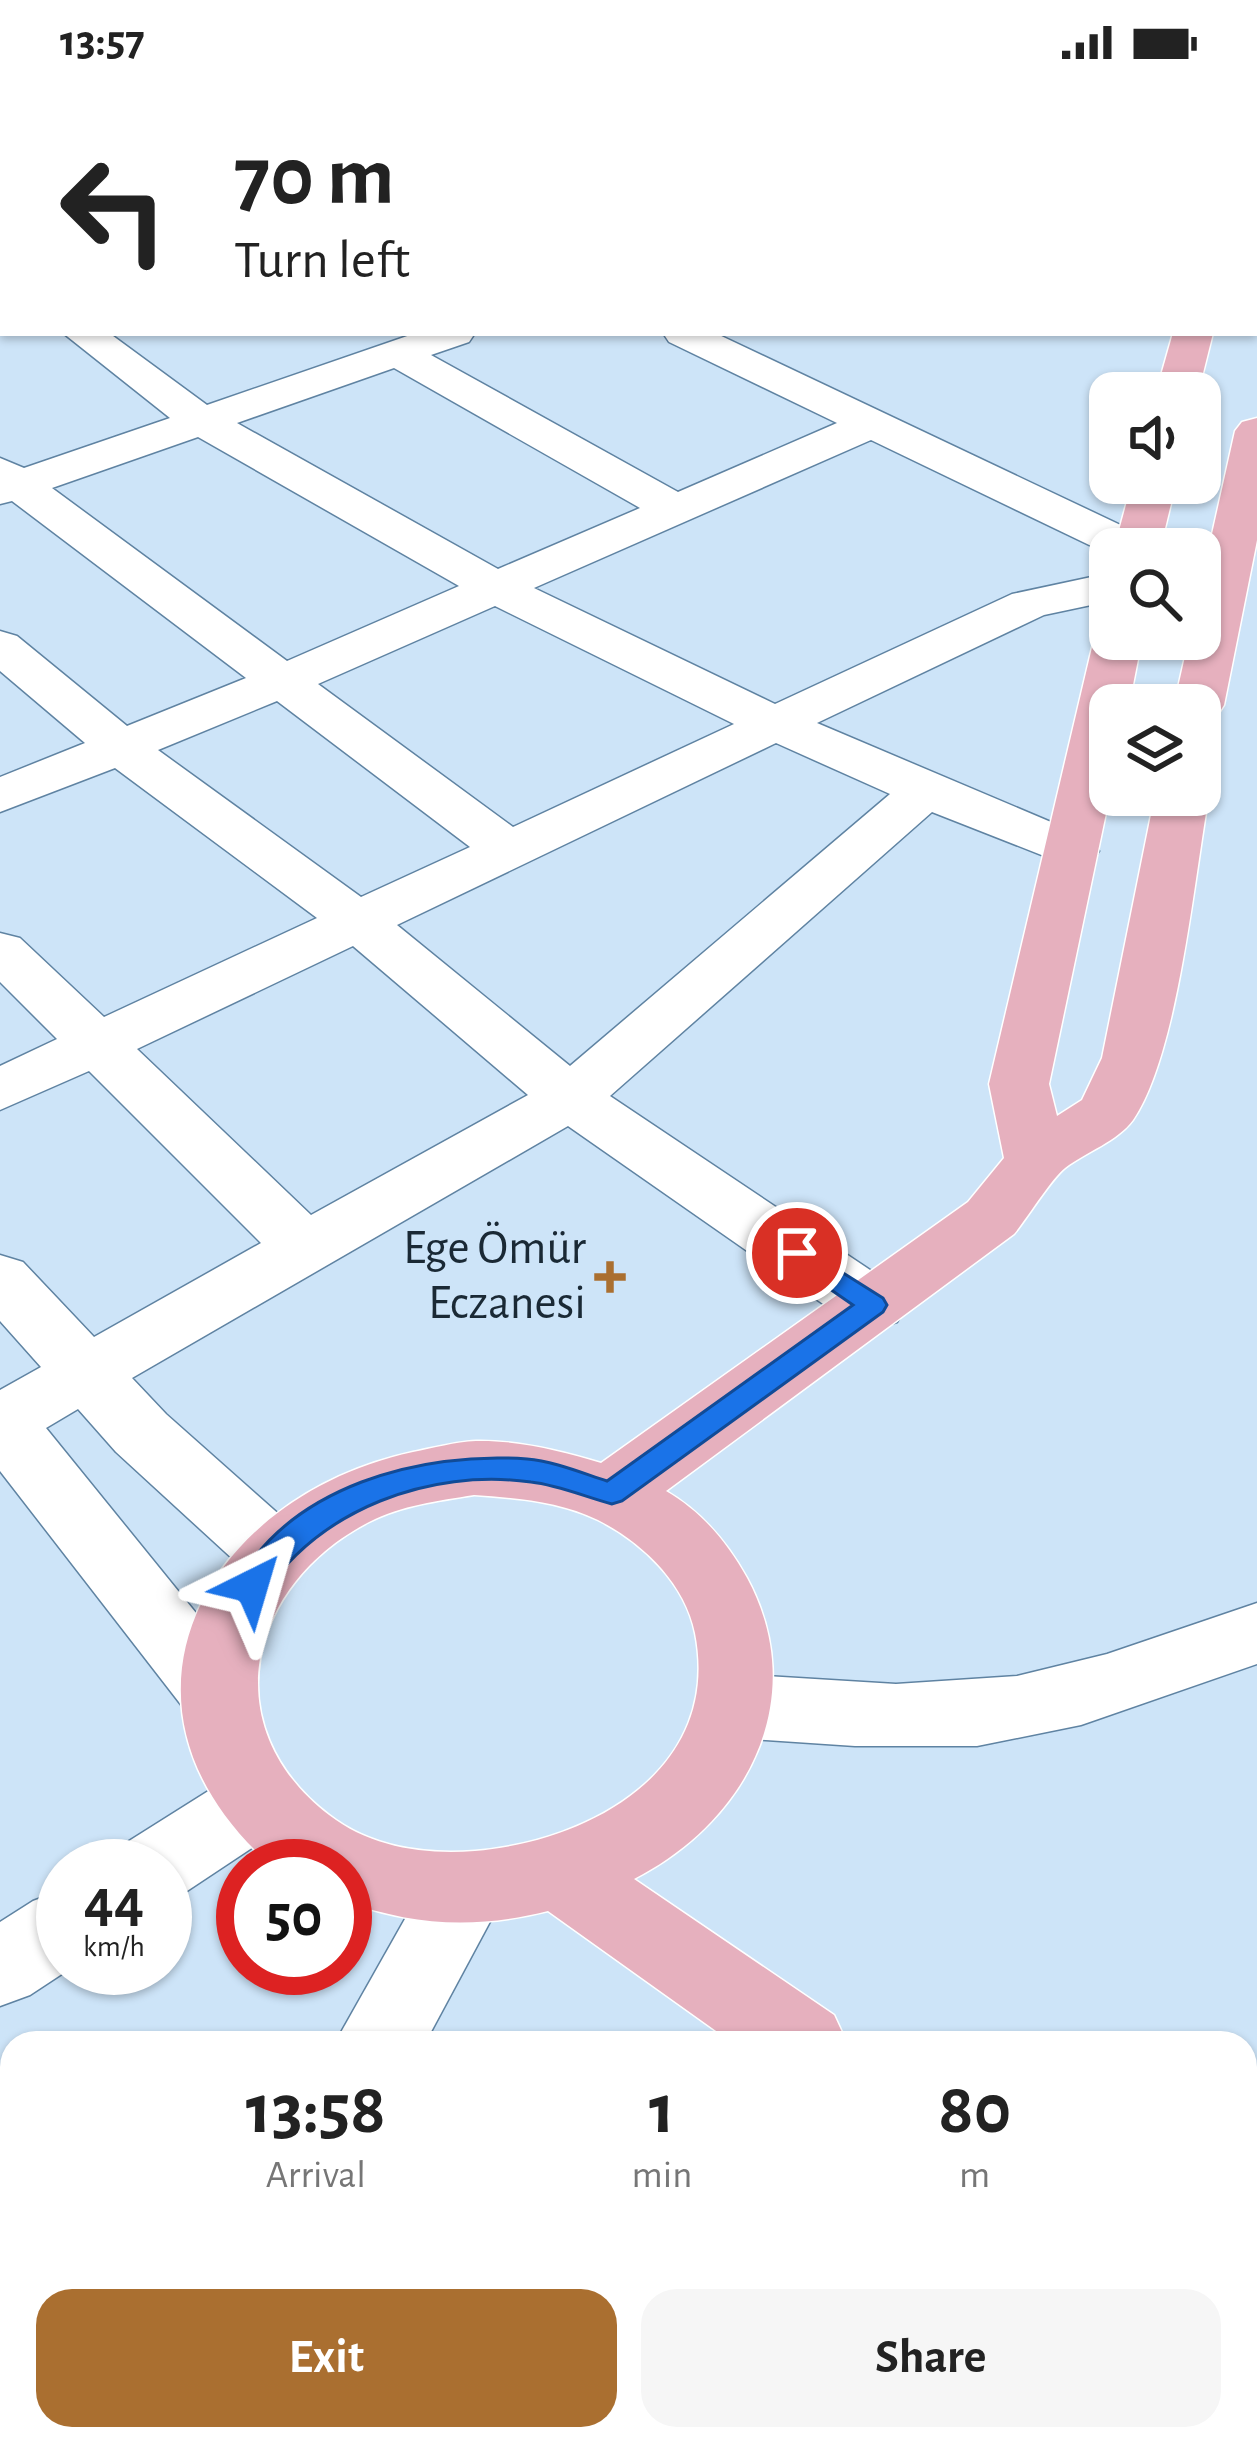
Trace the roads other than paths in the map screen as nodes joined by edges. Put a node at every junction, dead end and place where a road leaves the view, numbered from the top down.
1 (87, 336) edge
2 (446, 336) edge
3 (689, 336) edge
4 (1192, 336) edge
5 (398, 353) junction
6 (1183, 372) edge
7 (205, 422) junction
8 (872, 424) junction
9 (1257, 431) edge
10 (1256, 445) edge
11 (6, 482) edge
12 (677, 510) junction
13 (1092, 528) edge
14 (1221, 547) edge
15 (496, 590) junction
16 (1089, 591) edge
17 (0, 646) edge
18 (1113, 660) edge
19 (280, 682) junction
20 (776, 724) junction
21 (123, 749) junction
22 (925, 791) junction
23 (0, 796) edge
24 (1178, 816) edge
25 (507, 848) junction
26 (1072, 851) junction
27 (360, 922) junction
28 (0, 950) edge
29 (97, 1044) junction
30 (0, 1090) edge
31 (570, 1098) junction
32 (1036, 1158) junction
33 (305, 1247) junction
34 (0, 1278) edge
35 (873, 1305) junction
36 (85, 1371) junction
37 (0, 1422) edge
38 (612, 1493) junction
39 (274, 1553) junction
40 (1257, 1633) edge
41 (216, 1693) junction
42 (735, 1706) junction
43 (257, 1802) junction
44 (192, 1844) edge
45 (562, 1875) junction
46 (465, 1890) junction
47 (386, 2031) edge
48 (786, 2031) edge

1 - 7 street
2 - 5 street
3 - 8 street
4 - 6 main road
5 - 7 street
5 - 12 street
7 - 11 street
7 - 15 street
8 - 12 street
8 - 13 street
9 - 10 main road
10 - 14 main road
11 - 19 street
12 - 15 street
15 - 19 street
15 - 20 street
16 - 20 street
17 - 21 street
18 - 26 main road
19 - 21 street
19 - 25 street
20 - 22 street
20 - 25 street
21 - 23 street
21 - 27 street
22 - 26 street
22 - 31 street
24 - 32 main road
25 - 27 street
26 - 32 main road
27 - 29 street
27 - 31 street
28 - 29 street
29 - 30 street
29 - 33 street
31 - 33 street
31 - 35 street
32 - 35 main road
33 - 36 street
34 - 36 street
35 - 38 main road
36 - 37 street
36 - 39 street
37 - 41 street
38 - 39 main road
38 - 42 main road
39 - 41 main road
40 - 42 street
41 - 43 main road
42 - 45 main road
43 - 44 street
43 - 46 main road
45 - 46 main road
45 - 48 main road
46 - 47 street

